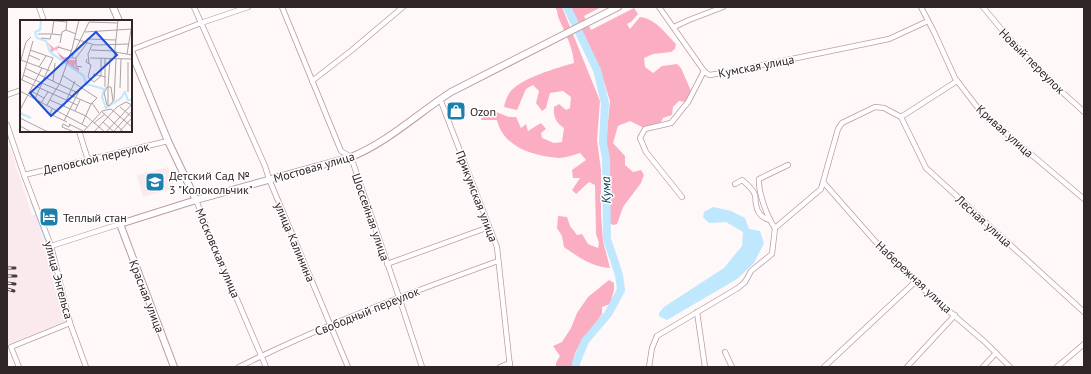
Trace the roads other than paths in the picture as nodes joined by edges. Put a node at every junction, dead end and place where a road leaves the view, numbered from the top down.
1 (39, 7) edge
2 (113, 7) edge
3 (194, 7) edge
4 (248, 7) edge
5 (282, 7) edge
6 (403, 7) edge
7 (618, 7) edge
8 (660, 7) edge
9 (723, 7) edge
10 (921, 7) edge
11 (982, 7) edge
12 (44, 20) edge
13 (118, 20) edge
14 (928, 20) junction
15 (201, 23) junction
16 (674, 27) junction
17 (132, 50) edge
18 (132, 52) edge
19 (704, 71) junction
20 (312, 81) junction
21 (957, 81) junction
22 (20, 90) edge
23 (7, 95) edge
24 (440, 100) junction
25 (1084, 112) edge
26 (901, 117) junction
27 (7, 125) edge
28 (79, 132) edge
29 (168, 141) junction
30 (351, 157) junction
31 (88, 160) junction
32 (788, 165) dead end
33 (24, 175) junction
34 (269, 179) junction
35 (824, 183) junction
36 (735, 184) dead end
37 (682, 197) dead end
38 (1084, 199) edge
39 (196, 200) junction
40 (770, 220) junction
41 (120, 224) junction
42 (489, 227) junction
43 (775, 228) junction
44 (52, 246) junction
45 (498, 261) junction
46 (387, 264) junction
47 (916, 282) junction
48 (399, 297) junction
49 (697, 312) junction
50 (1084, 312) edge
51 (955, 315) junction
52 (70, 323) junction
53 (330, 325) junction
54 (1084, 344) edge
55 (726, 352) dead end
56 (996, 353) junction
57 (261, 356) junction
58 (510, 365) edge
59 (19, 367) edge
60 (86, 367) edge
61 (174, 367) edge
62 (239, 367) edge
63 (266, 367) edge
64 (348, 367) edge
65 (422, 367) edge
66 (500, 367) edge
67 (649, 367) edge
68 (705, 367) edge
69 (732, 367) edge
70 (824, 367) edge
71 (907, 367) edge
72 (983, 367) edge
73 (1010, 367) edge
74 (1057, 367) edge

1 - 12 street
2 - 13 main road
3 - 15 street, улица Калинина
4 - 15 street
5 - 20 street, Шоссейная улица
6 - 20 street
7 - 24 main road, Мостовая улица
8 - 16 street
9 - 16 street
10 - 14 street, Кривая улица
11 - 25 street, Новый переулок
14 - 19 street, Кумская улица
14 - 21 street, Кривая улица
15 - 17 street
15 - 34 street, улица Калинина
16 - 19 street
18 - 29 main road, Московская улица
19 - 37 street, Кумская улица
20 - 30 street, Шоссейная улица
21 - 26 street
21 - 38 street, Кривая улица
22 - 23 street
24 - 30 main road, Мостовая улица
24 - 42 street, Прикумская улица
26 - 35 street
26 - 50 street, Лесная улица
27 - 33 street, улица Энгельса
28 - 31 street
29 - 31 street, Деповской переулок
29 - 39 main road, Московская улица
30 - 34 main road, Мостовая улица
30 - 46 street, Шоссейная улица
31 - 33 street, Деповской переулок
32 - 40 street
33 - 44 street, улица Энгельса
34 - 39 main road, Мостовая улица
34 - 53 street, улица Калинина
35 - 43 street
35 - 47 street, Набережная улица
36 - 40 street
39 - 41 main road, Мостовая улица
39 - 57 street, Московская улица
40 - 43 street
41 - 44 street, Мостовая улица
41 - 61 main road, Красная улица
42 - 45 street, Прикумская улица
42 - 46 street
43 - 49 street
44 - 52 street, улица Энгельса
45 - 48 street, Свободный переулок
45 - 58 street, Прикумская улица
46 - 48 street, Шоссейная улица
47 - 51 street, Набережная улица
47 - 70 street
48 - 53 street, Свободный переулок
48 - 65 street, Шоссейная улица
49 - 67 street
49 - 68 street
51 - 56 street, Набережная улица
51 - 71 street
52 - 59 street
52 - 60 street, улица Энгельса
53 - 57 street, Свободный переулок
53 - 64 street, улица Калинина
54 - 74 street
55 - 69 street
56 - 72 street
56 - 73 street, Набережная улица
57 - 62 street, Свободный переулок
57 - 63 street, Московская улица
58 - 66 street

